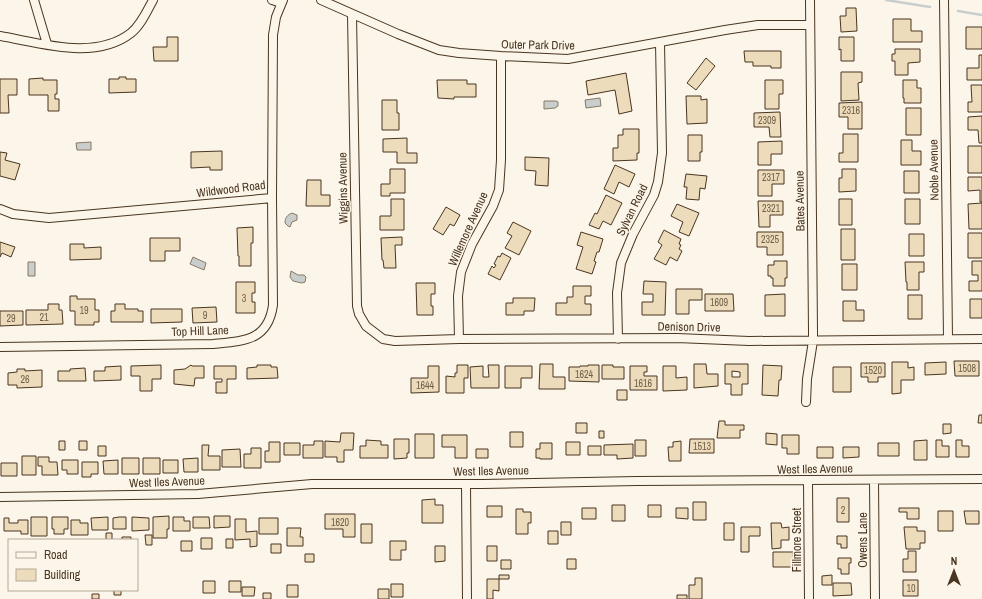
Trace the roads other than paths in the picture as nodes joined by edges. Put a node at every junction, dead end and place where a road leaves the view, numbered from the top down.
1 (34, 0) edge
2 (153, 0) edge
3 (272, 0) edge
4 (321, 0) edge
5 (810, 0) edge
6 (944, 0) edge
7 (282, 2) edge
8 (352, 14) junction
9 (810, 25) junction
10 (0, 36) edge
11 (660, 43) junction
12 (47, 44) junction
13 (501, 56) junction
14 (272, 198) junction
15 (0, 209) edge
16 (618, 339) junction
17 (948, 339) junction
18 (982, 339) edge
19 (459, 340) junction
20 (813, 340) junction
21 (395, 341) joint
22 (0, 347) edge
23 (806, 402) dead end
24 (982, 479) edge
25 (874, 480) junction
26 (808, 481) junction
27 (466, 484) junction
28 (0, 497) edge
29 (467, 599) edge
30 (809, 599) edge
31 (875, 599) edge

1 - 12 street
2 - 12 street
3 - 7 street, Wildwood Road
4 - 8 street, Outer Park Drive
5 - 9 street, Bates Avenue
6 - 17 street, Noble Avenue
7 - 14 street, Wildwood Road
8 - 13 street, Outer Park Drive
8 - 21 street, Wiggins Avenue
9 - 11 street, Outer Park Drive
9 - 20 street, Bates Avenue
10 - 12 street
11 - 13 street, Outer Park Drive
11 - 16 street, Sylvan Road
13 - 19 street, Willemore Avenue
14 - 15 street, Wildwood Road
14 - 22 street, Top Hill Lane
16 - 19 street, Denison Drive
16 - 20 street, Denison Drive
17 - 18 street, Denison Drive
17 - 20 street, Denison Drive
19 - 21 street, Denison Drive
20 - 23 street, Bates Avenue
24 - 25 street, West Iles Avenue
25 - 26 street, West Iles Avenue
25 - 31 street, Owens Lane
26 - 27 street, West Iles Avenue
26 - 30 street, Fillmore Street
27 - 28 street, West Iles Avenue
27 - 29 street

